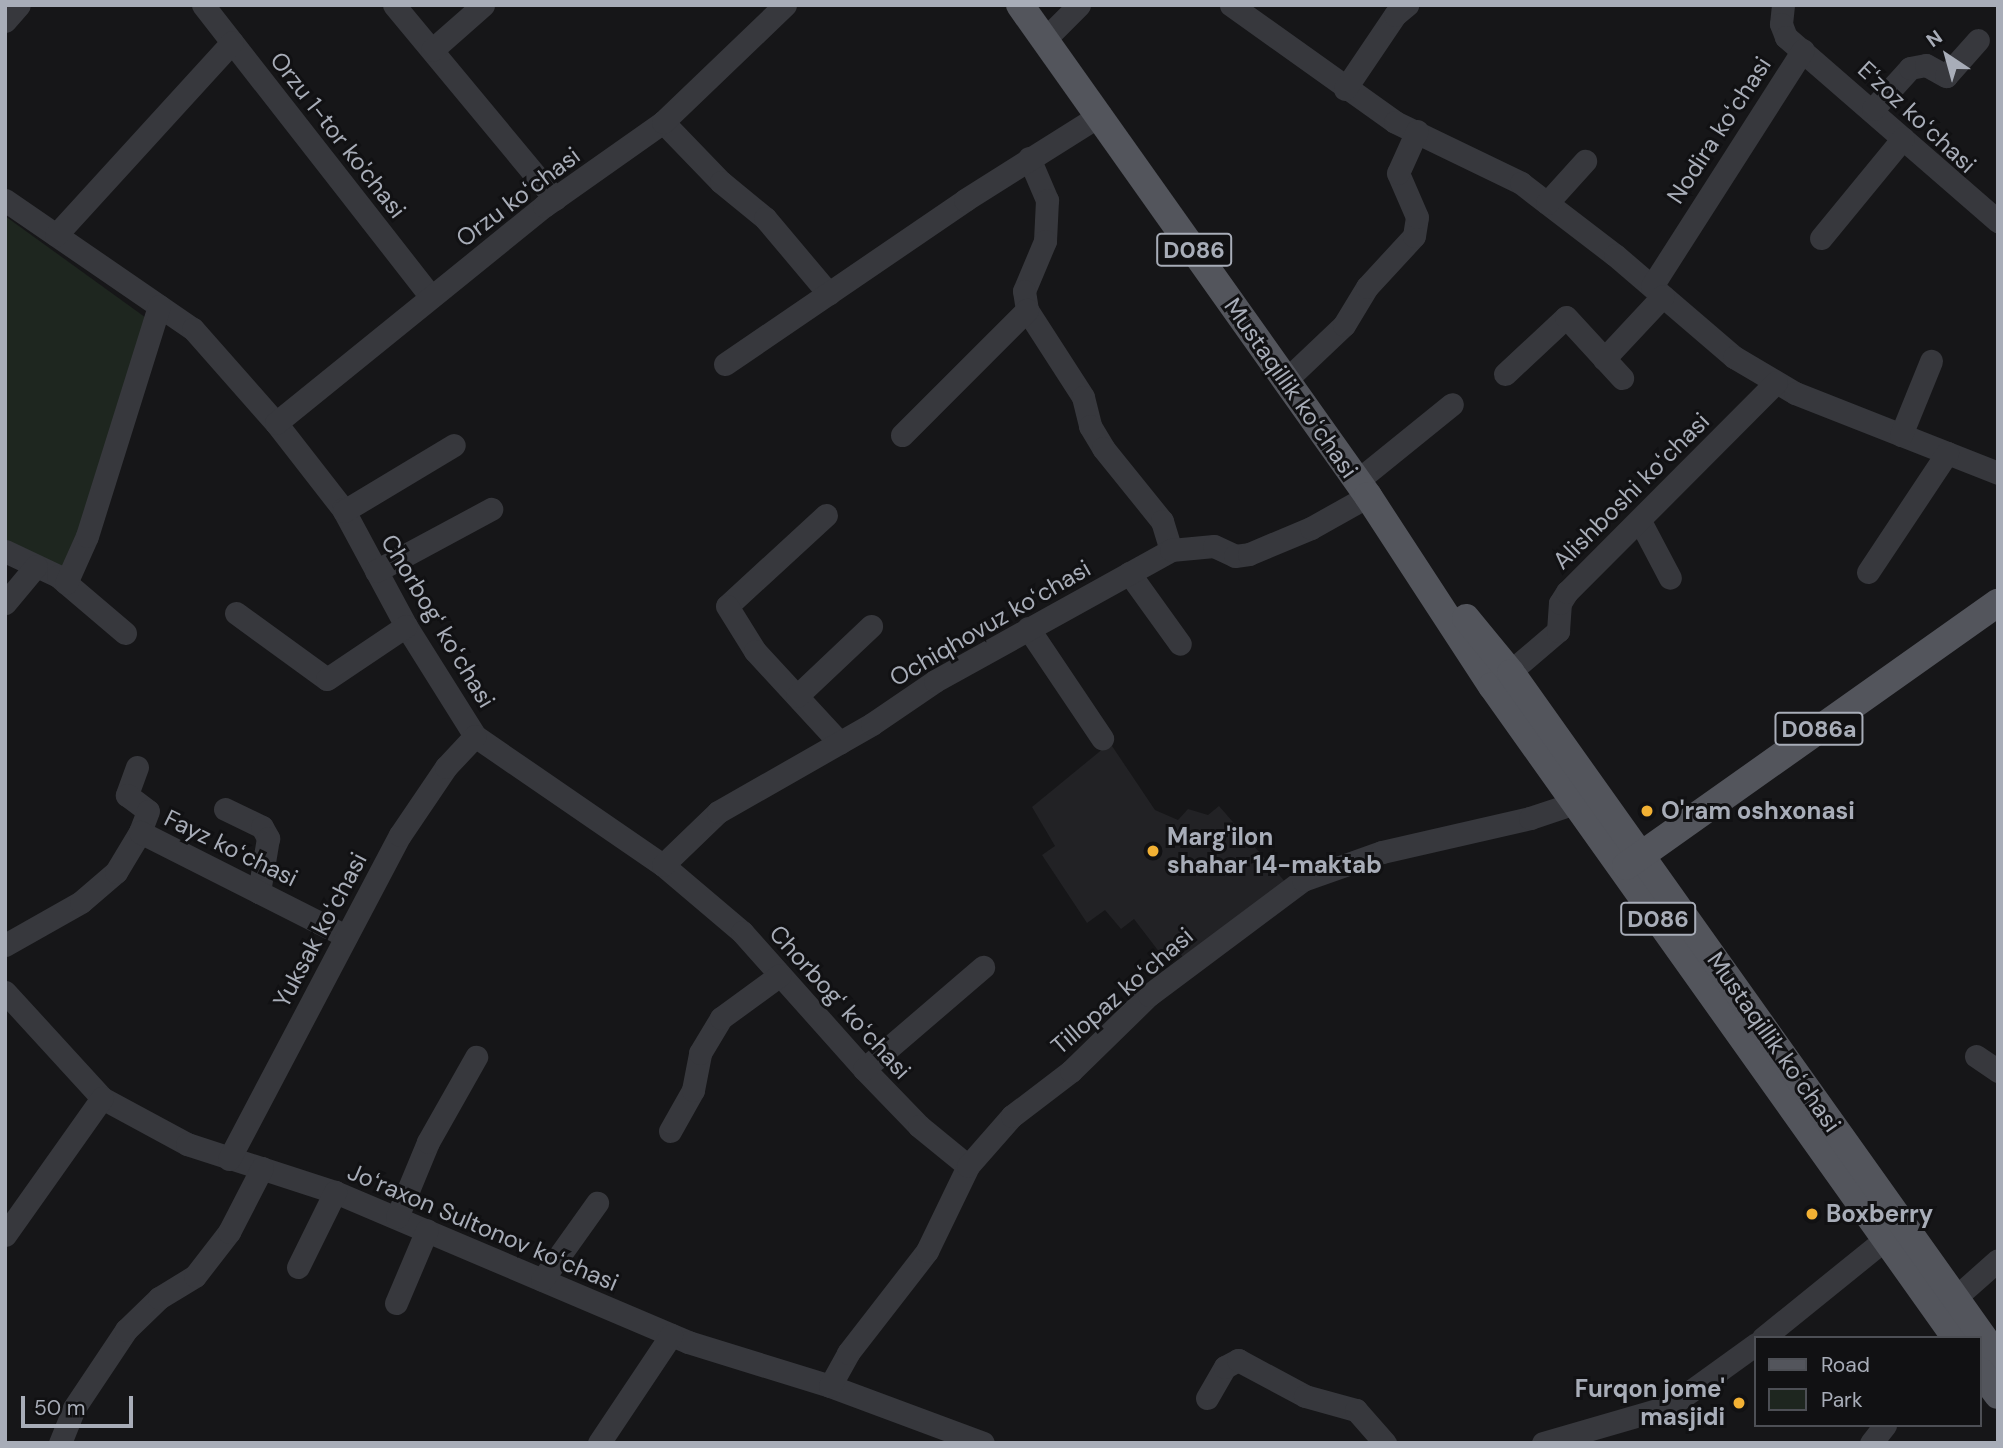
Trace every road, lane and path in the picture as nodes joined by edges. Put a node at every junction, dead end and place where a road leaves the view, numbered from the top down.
1 (19, 5) edge
2 (204, 5) edge
3 (394, 5) edge
4 (483, 5) edge
5 (785, 5) edge
6 (1020, 5) edge
7 (1079, 5) edge
8 (1231, 5) edge
9 (1408, 5) edge
10 (1783, 5) edge
11 (5, 21) edge
12 (1045, 39) junction
13 (1978, 40) dead end
14 (232, 42) junction
15 (432, 50) junction
16 (1803, 50) junction
17 (1345, 89) junction
18 (1873, 109) junction
19 (1100, 115) junction
20 (663, 122) junction
21 (1417, 131) junction
22 (1903, 138) junction
23 (1029, 158) junction
24 (1585, 161) dead end
25 (555, 199) junction
26 (5, 200) edge
27 (1547, 203) junction
28 (1998, 221) edge
29 (56, 235) junction
30 (1821, 238) dead end
31 (1657, 291) junction
32 (829, 294) junction
33 (431, 297) junction
34 (159, 306) junction
35 (1027, 310) junction
36 (1604, 359) junction
37 (1931, 361) dead end
38 (725, 364) dead end
39 (1505, 374) dead end
40 (1622, 378) dead end
41 (1285, 381) junction
42 (1776, 382) junction
43 (1452, 404) dead end
44 (276, 423) junction
45 (902, 435) dead end
46 (1902, 435) junction
47 (454, 445) dead end
48 (1947, 453) junction
49 (1998, 473) edge
50 (1363, 489) junction
51 (492, 509) dead end
52 (344, 511) junction
53 (826, 515) dead end
54 (1640, 521) junction
55 (1171, 550) junction
56 (5, 551) edge
57 (36, 566) junction
58 (376, 572) junction
59 (1868, 572) dead end
60 (1129, 573) junction
61 (1670, 578) dead end
62 (66, 583) junction
63 (5, 603) edge
64 (1998, 603) edge
65 (236, 613) dead end
66 (406, 626) junction
67 (871, 626) dead end
68 (1028, 628) junction
69 (125, 633) dead end
70 (1180, 644) dead end
71 (1502, 679) junction
72 (797, 696) junction
73 (475, 736) junction
74 (1102, 738) dead end
75 (840, 743) junction
76 (137, 767) dead end
77 (1575, 803) junction
78 (225, 809) dead end
79 (140, 832) junction
80 (1632, 862) junction
81 (663, 865) junction
82 (259, 891) junction
83 (346, 936) junction
84 (5, 945) edge
85 (983, 967) dead end
86 (780, 975) junction
87 (5, 992) edge
88 (1976, 1056) dead end
89 (476, 1057) dead end
90 (864, 1069) junction
91 (1998, 1072) edge
92 (102, 1098) junction
93 (670, 1131) dead end
94 (229, 1159) junction
95 (968, 1166) junction
96 (262, 1168) junction
97 (335, 1192) junction
98 (597, 1203) dead end
99 (397, 1217) junction
100 (427, 1230) junction
101 (5, 1235) edge
102 (1884, 1240) junction
103 (1998, 1259) edge
104 (298, 1267) dead end
105 (542, 1280) junction
106 (1955, 1298) junction
107 (396, 1303) dead end
108 (671, 1335) junction
109 (1765, 1336) edge
110 (1955, 1336) edge
111 (1755, 1345) edge
112 (1998, 1358) edge
113 (1982, 1374) edge
114 (830, 1386) junction
115 (1998, 1395) edge
116 (1207, 1398) dead end
117 (1883, 1427) edge
118 (60, 1443) edge
119 (599, 1443) edge
120 (983, 1443) edge
121 (1385, 1443) edge
122 (1543, 1443) edge
123 (1871, 1443) edge

1 - 11 street
2 - 14 street, Orzu 1-tor ko'chasi
3 - 15 street
4 - 15 street
5 - 20 street, Orzu koʻchasi
6 - 12 main road, Mustaqillik koʻchasi / D086
7 - 12 street
8 - 17 street
9 - 17 street
10 - 16 street, Nodira koʻchasi
12 - 19 main road, Mustaqillik koʻchasi / D086
13 - 18 street
14 - 29 street
14 - 33 street, Orzu 1-tor ko'chasi
15 - 25 street
16 - 18 street, Eʻzoz koʻchasi
16 - 31 street, Nodira koʻchasi
17 - 21 street
18 - 22 street, Eʻzoz koʻchasi
19 - 23 street
19 - 41 main road, Mustaqillik koʻchasi / D086
20 - 25 street, Orzu koʻchasi
20 - 32 street
21 - 27 street
21 - 41 street
22 - 28 street, Eʻzoz koʻchasi
22 - 30 street
23 - 32 street
23 - 35 street
24 - 27 street
25 - 33 street, Orzu koʻchasi
26 - 29 street, Chorbogʻ koʻchasi
27 - 31 street
29 - 34 street, Chorbogʻ koʻchasi
31 - 36 street, Nodira koʻchasi
31 - 42 street
32 - 38 street
33 - 44 street, Orzu koʻchasi
34 - 44 street, Chorbogʻ koʻchasi
34 - 62 street
35 - 45 street
35 - 55 street
36 - 39 street
36 - 40 street
37 - 46 street
41 - 50 main road, Mustaqillik koʻchasi / D086
42 - 46 street
42 - 54 street, Alishboshi koʻchasi
43 - 50 street, Ochiqhovuz koʻchasi
44 - 52 street, Chorbogʻ koʻchasi
46 - 48 street
47 - 52 street
48 - 49 street
48 - 59 street
50 - 55 street, Ochiqhovuz koʻchasi
50 - 71 main road, Mustaqillik koʻchasi / D086
51 - 58 street
52 - 58 street, Chorbogʻ koʻchasi
53 - 72 street
54 - 61 street
54 - 71 street, Alishboshi koʻchasi
55 - 60 street, Ochiqhovuz koʻchasi
56 - 57 street
57 - 62 street
57 - 63 street
58 - 66 street, Chorbogʻ koʻchasi
60 - 68 street, Ochiqhovuz koʻchasi
60 - 70 street
62 - 69 street
64 - 80 main road, D086a
65 - 66 street
66 - 73 street, Chorbogʻ koʻchasi
67 - 72 street
68 - 74 street
68 - 75 street, Ochiqhovuz koʻchasi
71 - 77 main road, Mustaqillik koʻchasi / D086
71 - 80 main road, Mustaqillik koʻchasi / D086
72 - 75 street
73 - 81 street, Chorbogʻ koʻchasi
73 - 83 street, Yuksak koʻchasi
75 - 81 street, Ochiqhovuz koʻchasi
76 - 79 street
77 - 80 main road, Mustaqillik koʻchasi / D086
77 - 95 street, Tillopaz koʻchasi
78 - 82 street
79 - 82 street, Fayz koʻchasi
79 - 84 street, Fayz koʻchasi
80 - 102 main road, Mustaqillik koʻchasi / D086
80 - 106 main road, Mustaqillik koʻchasi / D086
81 - 86 street, Chorbogʻ koʻchasi
82 - 83 street, Fayz koʻchasi
83 - 94 street, Yuksak koʻchasi
85 - 90 street
86 - 90 street, Chorbogʻ koʻchasi
86 - 93 street
87 - 92 street, Joʻraxon Sultonov koʻchasi
88 - 91 street
89 - 99 street
90 - 95 street, Chorbogʻ koʻchasi
92 - 94 street, Joʻraxon Sultonov koʻchasi
92 - 101 street
94 - 96 street, Joʻraxon Sultonov koʻchasi
95 - 114 street, Tillopaz koʻchasi
96 - 97 street, Joʻraxon Sultonov koʻchasi
96 - 118 street
97 - 99 street, Joʻraxon Sultonov koʻchasi
97 - 104 street
98 - 105 street
99 - 100 street, Joʻraxon Sultonov koʻchasi
100 - 105 street, Joʻraxon Sultonov koʻchasi
100 - 107 street
102 - 109 street
102 - 110 main road, Mustaqillik koʻchasi / D086
103 - 106 street
105 - 108 street, Joʻraxon Sultonov koʻchasi
106 - 112 main road, Mustaqillik koʻchasi / D086
108 - 114 street, Joʻraxon Sultonov koʻchasi
108 - 119 street
111 - 122 street
113 - 115 main road
114 - 120 street, Joʻraxon Sultonov koʻchasi
116 - 121 street
117 - 123 street

